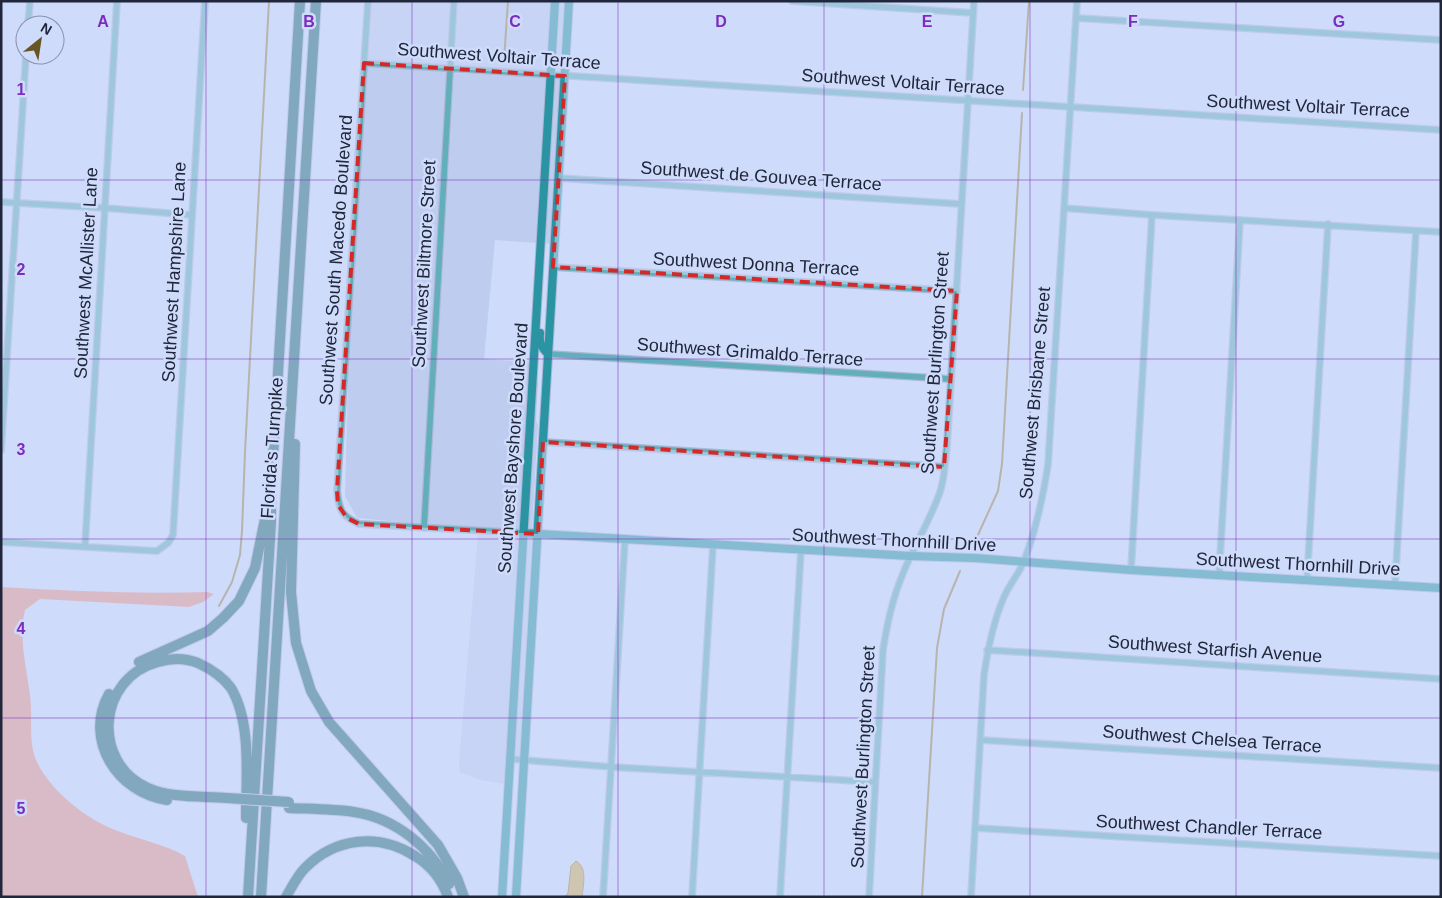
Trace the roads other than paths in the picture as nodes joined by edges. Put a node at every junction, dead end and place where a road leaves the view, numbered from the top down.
1 (30, 1) edge
2 (117, 1) edge
3 (204, 1) edge
4 (300, 1) edge
5 (316, 1) edge
6 (368, 1) edge
7 (454, 1) edge
8 (555, 1) edge
9 (569, 1) edge
10 (792, 1) edge
11 (974, 1) edge
12 (1077, 1) edge
13 (973, 12) junction
14 (29, 15) edge
15 (1076, 18) junction
16 (1441, 40) edge
17 (364, 62) junction
18 (25, 65) edge
19 (450, 69) junction
20 (551, 75) junction
21 (564, 76) junction
22 (968, 101) junction
23 (1070, 107) junction
24 (1441, 130) edge
25 (558, 178) junction
26 (1, 202) edge
27 (16, 203) junction
28 (961, 204) junction
29 (105, 208) junction
30 (1064, 208) junction
31 (192, 215) junction
32 (1152, 215) junction
33 (1240, 220) junction
34 (1328, 224) junction
35 (1416, 231) junction
36 (1441, 232) edge
37 (553, 267) junction
38 (538, 290) junction
39 (957, 292) junction
40 (548, 354) junction
41 (533, 374) junction
42 (950, 380) junction
43 (293, 388) junction
44 (544, 426) junction
45 (543, 442) junction
46 (1, 450) edge
47 (944, 468) junction
48 (271, 491) junction
49 (347, 518) joint
50 (424, 528) junction
51 (523, 533) junction
52 (538, 534) junction
53 (625, 539) junction
54 (1, 542) edge
55 (713, 545) junction
56 (85, 546) junction
57 (801, 550) junction
58 (910, 556) junction
59 (1024, 562) junction
60 (1131, 570) junction
61 (1219, 575) junction
62 (1307, 580) junction
63 (1395, 585) junction
64 (1441, 588) edge
65 (988, 650) junction
66 (1441, 679) edge
67 (981, 740) junction
68 (510, 759) junction
69 (523, 760) junction
70 (612, 767) junction
71 (1441, 768) edge
72 (700, 771) junction
73 (788, 777) junction
74 (876, 782) junction
75 (227, 802) junction
76 (289, 805) junction
77 (976, 828) junction
78 (1441, 856) edge
79 (448, 860) junction
80 (247, 897) edge
81 (261, 897) edge
82 (286, 897) edge
83 (448, 897) edge
84 (454, 897) edge
85 (464, 897) edge
86 (502, 897) edge
87 (516, 897) edge
88 (603, 897) edge
89 (692, 897) edge
90 (780, 897) edge
91 (869, 897) edge
92 (971, 897) edge

1 - 14 street
2 - 29 street, Southwest McAllister Lane
3 - 31 street, Southwest Hampshire Lane
4 - 48 highway, Florida's Turnpike
5 - 43 highway, Florida's Turnpike
6 - 17 street, Southwest South Macedo Boulevard
7 - 19 street, Southwest Biltmore Street
8 - 20 main road, Southwest Bayshore Boulevard
9 - 21 main road, Southwest Bayshore Boulevard
10 - 13 street
11 - 13 street, Southwest Burlington Street
12 - 15 street, Southwest Brisbane Street
13 - 22 street, Southwest Burlington Street
15 - 16 street
15 - 23 street, Southwest Brisbane Street
17 - 19 street, Southwest Voltair Terrace
17 - 49 street, Southwest South Macedo Boulevard
18 - 27 street
19 - 20 street, Southwest Voltair Terrace
19 - 50 street, Southwest Biltmore Street
20 - 21 street, Southwest Voltair Terrace
20 - 38 main road, Southwest Bayshore Boulevard
21 - 22 street, Southwest Voltair Terrace
21 - 25 main road, Southwest Bayshore Boulevard
22 - 23 street, Southwest Voltair Terrace
22 - 28 street, Southwest Burlington Street
23 - 24 street, Southwest Voltair Terrace
23 - 30 street, Southwest Brisbane Street
25 - 28 street, Southwest de Gouvea Terrace
25 - 37 main road, Southwest Bayshore Boulevard
26 - 27 street
27 - 29 street
27 - 46 street
28 - 39 street, Southwest Burlington Street
29 - 31 street
29 - 56 street, Southwest McAllister Lane
30 - 32 street
30 - 59 street, Southwest Brisbane Street
31 - 56 street, Southwest Hampshire Lane
32 - 33 street
32 - 60 street
33 - 34 street
33 - 61 street
34 - 35 street
34 - 62 street
35 - 36 street
35 - 63 street
37 - 39 street, Southwest Donna Terrace
37 - 40 main road, Southwest Bayshore Boulevard
38 - 40 main road
38 - 41 main road, Southwest Bayshore Boulevard
39 - 42 street, Southwest Burlington Street
40 - 42 street, Southwest Grimaldo Terrace
40 - 44 main road, Southwest Bayshore Boulevard
41 - 44 main road
41 - 51 main road, Southwest Bayshore Boulevard
42 - 47 street, Southwest Burlington Street
43 - 79 highway
43 - 81 highway, Florida's Turnpike
44 - 45 main road, Southwest Bayshore Boulevard
45 - 47 street
45 - 52 main road, Southwest Bayshore Boulevard
47 - 58 street, Southwest Burlington Street
48 - 75 highway
48 - 80 highway, Florida's Turnpike
49 - 50 street, Southwest Thornhill Drive
50 - 51 street, Southwest Thornhill Drive
51 - 52 main road, Southwest Thornhill Drive
51 - 68 main road, Southwest Bayshore Boulevard
52 - 53 main road, Southwest Thornhill Drive
52 - 69 main road, Southwest Bayshore Boulevard
53 - 55 main road, Southwest Thornhill Drive
53 - 70 street
54 - 56 street
55 - 57 main road, Southwest Thornhill Drive
55 - 72 street
57 - 58 main road, Southwest Thornhill Drive
57 - 73 street
58 - 59 main road, Southwest Thornhill Drive
58 - 74 street, Southwest Burlington Street
59 - 60 main road, Southwest Thornhill Drive
59 - 65 street, Southwest Brisbane Street
60 - 61 main road, Southwest Thornhill Drive
61 - 62 main road, Southwest Thornhill Drive
62 - 63 main road, Southwest Thornhill Drive
63 - 64 main road, Southwest Thornhill Drive
65 - 66 street, Southwest Starfish Avenue
65 - 67 street, Southwest Brisbane Street
67 - 71 street, Southwest Chelsea Terrace
67 - 77 street, Southwest Brisbane Street
68 - 69 street
68 - 86 main road, Southwest Bayshore Boulevard
69 - 70 street
69 - 87 main road, Southwest Bayshore Boulevard
70 - 72 street
70 - 88 street
72 - 73 street
72 - 89 street
73 - 74 street
73 - 90 street
74 - 91 street, Southwest Burlington Street
75 - 76 highway, bridge
75 - 80 highway
76 - 79 highway
76 - 84 highway
77 - 78 street, Southwest Chandler Terrace
77 - 92 street, Southwest Brisbane Street
79 - 85 highway
82 - 83 highway

